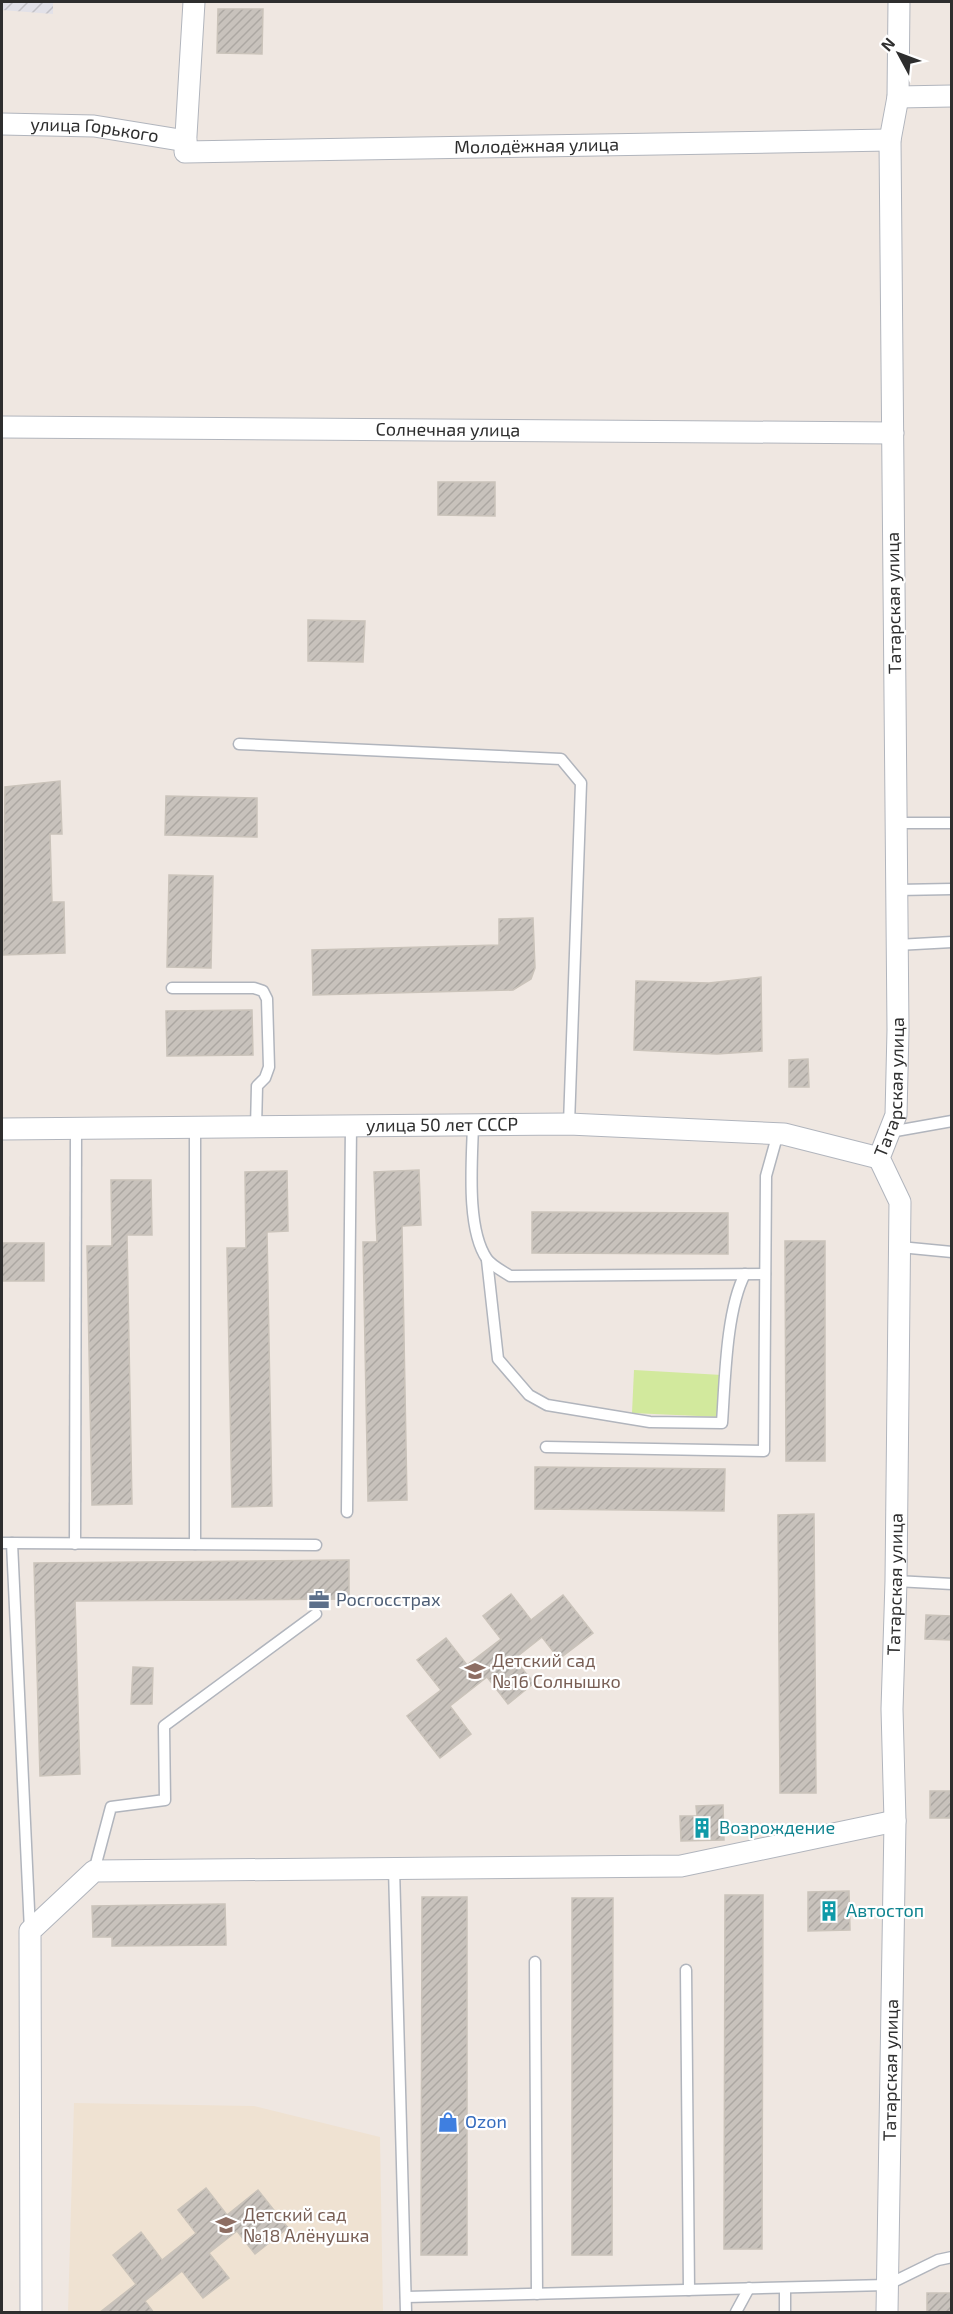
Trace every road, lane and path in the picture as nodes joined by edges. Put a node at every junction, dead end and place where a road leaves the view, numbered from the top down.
1 (194, 2) edge
2 (899, 2) edge
3 (951, 96) edge
4 (898, 97) junction
5 (2, 124) edge
6 (890, 140) junction
7 (185, 147) junction
8 (2, 427) edge
9 (893, 433) junction
10 (239, 744) dead end
11 (896, 823) junction
12 (951, 823) edge
13 (951, 889) edge
14 (897, 890) junction
15 (951, 942) edge
16 (897, 945) junction
17 (172, 988) dead end
18 (951, 1121) edge
19 (569, 1124) junction
20 (473, 1125) junction
21 (351, 1126) junction
22 (256, 1128) junction
23 (2, 1129) edge
24 (76, 1129) junction
25 (195, 1129) junction
26 (889, 1132) junction
27 (778, 1133) junction
28 (879, 1158) junction
29 (900, 1247) junction
30 (951, 1252) edge
31 (488, 1260) junction
32 (745, 1274) junction
33 (765, 1274) junction
34 (546, 1447) dead end
35 (347, 1512) dead end
36 (7, 1543) edge
37 (75, 1544) junction
38 (195, 1544) junction
39 (316, 1545) dead end
40 (896, 1581) junction
41 (951, 1584) edge
42 (316, 1614) dead end
43 (895, 1821) junction
44 (394, 1868) junction
45 (94, 1871) junction
46 (30, 1931) junction
47 (535, 1962) dead end
48 (686, 1970) dead end
49 (951, 2257) edge
50 (887, 2285) junction
51 (749, 2288) junction
52 (785, 2288) junction
53 (688, 2290) junction
54 (537, 2294) junction
55 (406, 2297) junction
56 (31, 2313) edge
57 (406, 2313) edge
58 (736, 2313) edge
59 (785, 2313) edge
60 (887, 2313) edge

1 - 7 street
2 - 4 street, Татарская улица
3 - 4 street
4 - 6 street, Татарская улица
5 - 7 street, улица Горького
6 - 7 street, Молодёжная улица
6 - 9 street, Татарская улица
8 - 9 street, Солнечная улица
9 - 11 street, Татарская улица
10 - 19 lane
11 - 12 lane
11 - 14 street, Татарская улица
13 - 14 lane
14 - 16 street, Татарская улица
15 - 16 lane
16 - 26 street, Татарская улица
17 - 22 lane
18 - 26 lane
19 - 20 street, улица 50 лет СССР
19 - 27 street, улица 50 лет СССР
20 - 21 street, улица 50 лет СССР
20 - 31 lane
21 - 22 street, улица 50 лет СССР
21 - 35 lane
22 - 25 street, улица 50 лет СССР
23 - 24 street, улица 50 лет СССР
24 - 25 street, улица 50 лет СССР
24 - 37 lane
25 - 38 lane
26 - 28 street, Татарская улица
27 - 28 street, улица 50 лет СССР
27 - 33 lane
28 - 29 street, Татарская улица
29 - 30 lane
29 - 40 street, Татарская улица
31 - 32 lane
31 - 32 lane
32 - 33 lane
33 - 34 lane
36 - 37 lane
36 - 46 lane
37 - 38 lane
38 - 39 lane
40 - 41 lane
40 - 43 street, Татарская улица
42 - 45 lane
43 - 44 street
43 - 50 street, Татарская улица
44 - 45 street
44 - 55 lane
45 - 46 street
46 - 56 street
47 - 54 lane
48 - 53 lane
49 - 50 lane
50 - 52 lane
50 - 60 street, Татарская улица
51 - 52 lane
51 - 53 lane
51 - 58 lane
52 - 59 lane
53 - 54 lane
54 - 55 lane
55 - 57 lane

